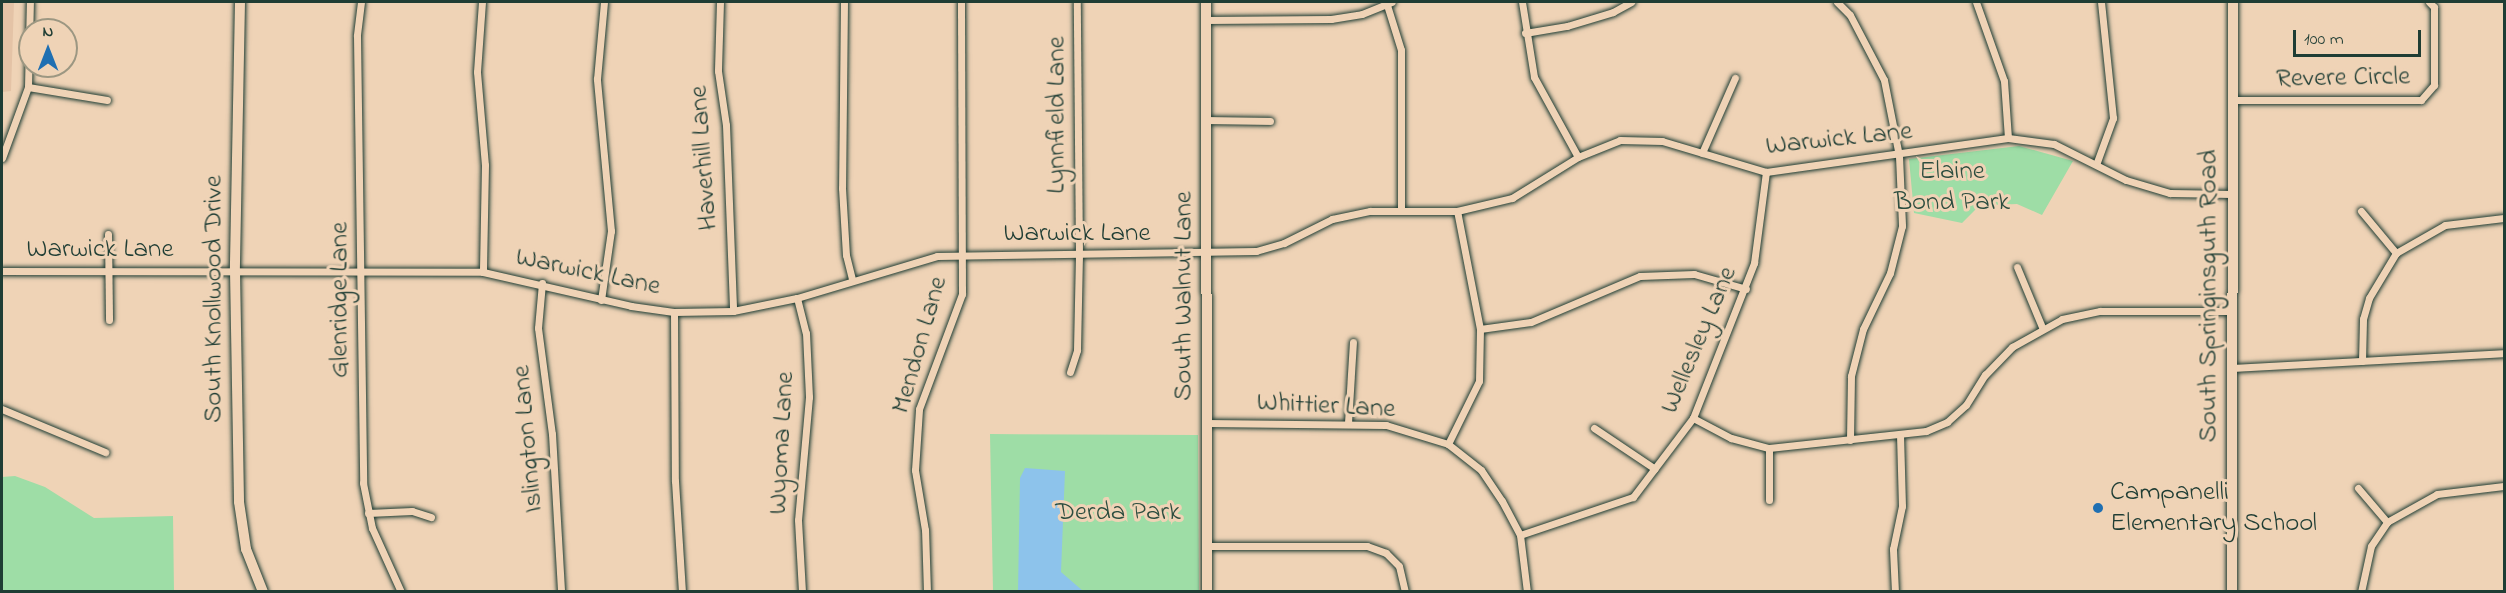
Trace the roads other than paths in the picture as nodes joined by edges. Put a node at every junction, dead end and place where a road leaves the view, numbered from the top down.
1 (30, 2) edge
2 (240, 2) edge
3 (361, 2) edge
4 (482, 2) edge
5 (604, 2) edge
6 (720, 2) edge
7 (844, 2) edge
8 (961, 2) edge
9 (1077, 2) edge
10 (1206, 2) edge
11 (1522, 2) edge
12 (1631, 2) edge
13 (1837, 2) edge
14 (1976, 2) edge
15 (2100, 2) edge
16 (2233, 2) edge
17 (2429, 2) edge
18 (1389, 3) edge
19 (1206, 20) junction
20 (1525, 33) junction
21 (1736, 78) dead end
22 (28, 87) junction
23 (107, 100) dead end
24 (2232, 100) junction
25 (1208, 120) junction
26 (1270, 121) dead end
27 (2008, 138) junction
28 (1702, 153) junction
29 (1899, 156) junction
30 (1578, 157) junction
31 (2, 158) edge
32 (2097, 162) junction
33 (1767, 171) junction
34 (2232, 194) junction
35 (1401, 210) junction
36 (1457, 211) junction
37 (2361, 211) dead end
38 (2505, 218) edge
39 (108, 234) dead end
40 (2396, 253) junction
41 (1206, 254) junction
42 (964, 255) junction
43 (1079, 255) junction
44 (2017, 267) dead end
45 (2, 271) edge
46 (108, 271) junction
47 (236, 271) junction
48 (362, 271) junction
49 (483, 272) junction
50 (852, 279) junction
51 (542, 283) junction
52 (1746, 289) junction
53 (797, 298) junction
54 (601, 300) junction
55 (733, 310) junction
56 (2233, 311) junction
57 (674, 312) junction
58 (110, 320) dead end
59 (2042, 327) junction
60 (1479, 329) junction
61 (1353, 342) dead end
62 (2505, 352) edge
63 (2362, 361) junction
64 (2231, 368) junction
65 (1070, 372) dead end
66 (2, 409) edge
67 (1693, 418) junction
68 (1206, 423) junction
69 (1348, 423) junction
70 (1594, 428) dead end
71 (1900, 434) junction
72 (1850, 440) junction
73 (1448, 444) junction
74 (1769, 448) junction
75 (105, 452) dead end
76 (1655, 469) junction
77 (2505, 486) edge
78 (2358, 488) dead end
79 (1769, 500) dead end
80 (368, 513) junction
81 (431, 517) dead end
82 (2387, 522) junction
83 (1520, 535) junction
84 (1207, 546) junction
85 (263, 591) edge
86 (401, 591) edge
87 (561, 591) edge
88 (682, 591) edge
89 (802, 591) edge
90 (927, 591) edge
91 (1207, 591) edge
92 (1405, 591) edge
93 (1527, 591) edge
94 (1895, 591) edge
95 (2232, 591) edge
96 (2361, 591) edge

1 - 22 street
2 - 47 street, South Knollwood Drive
3 - 48 street, Glenridge Lane
4 - 49 street
5 - 54 street
6 - 55 street, Haverhill Lane
7 - 50 street
8 - 42 street, Mendon Lane
9 - 43 street, Lynnfield Lane
10 - 19 street, South Walnut Lane
11 - 20 street
12 - 20 street
13 - 29 street
14 - 27 street
15 - 32 street
16 - 24 street, South Springinsguth Road
17 - 24 street, Revere Circle
18 - 19 street
18 - 35 street
19 - 25 street, South Walnut Lane
20 - 30 street
21 - 28 street
22 - 23 street
22 - 31 street
24 - 34 street, South Springinsguth Road
25 - 26 street
25 - 41 street, South Walnut Lane
27 - 29 street, Warwick Lane
27 - 32 street, Warwick Lane
28 - 30 street, Warwick Lane
28 - 33 street, Warwick Lane
29 - 33 street, Warwick Lane
29 - 72 street
30 - 36 street, Warwick Lane
32 - 34 street, Warwick Lane
33 - 52 street, Wellesley Lane
34 - 56 street, South Springinsguth Road
35 - 36 street, Warwick Lane
35 - 41 street, Warwick Lane
36 - 60 street
37 - 40 street
38 - 40 street
39 - 46 street
40 - 63 street
41 - 43 street, Warwick Lane
41 - 68 street, South Walnut Lane
42 - 43 street, Warwick Lane
42 - 50 street, Warwick Lane
42 - 90 street, Mendon Lane
43 - 65 street, Lynnfield Lane
44 - 59 street
45 - 46 street, Warwick Lane
46 - 47 street, Warwick Lane
46 - 58 street
47 - 48 street, Warwick Lane
47 - 85 street, South Knollwood Drive
48 - 49 street, Warwick Lane
48 - 80 street, Glenridge Lane
49 - 51 street, Warwick Lane
50 - 53 street, Warwick Lane
51 - 54 street, Warwick Lane
51 - 87 street, Islington Lane
52 - 60 street
52 - 67 street, Wellesley Lane
53 - 55 street, Warwick Lane
53 - 89 street, Wyoma Lane
54 - 57 street, Warwick Lane
55 - 57 street, Warwick Lane
56 - 59 street
56 - 64 street, South Springinsguth Road
57 - 88 street
59 - 71 street
60 - 73 street
61 - 69 street
62 - 63 street
63 - 64 street
64 - 95 street, South Springinsguth Road
66 - 75 street
67 - 74 street
67 - 76 street, Wellesley Lane
68 - 69 street, Whittier Lane
68 - 84 street, South Walnut Lane
69 - 73 street, Whittier Lane
70 - 76 street
71 - 72 street
71 - 94 street
72 - 74 street
73 - 83 street, Whittier Lane
74 - 79 street
76 - 83 street, Wellesley Lane
77 - 82 street
78 - 82 street
80 - 81 street
80 - 86 street, Glenridge Lane
82 - 96 street
83 - 93 street, Whittier Lane
84 - 91 street, South Walnut Lane
84 - 92 street

